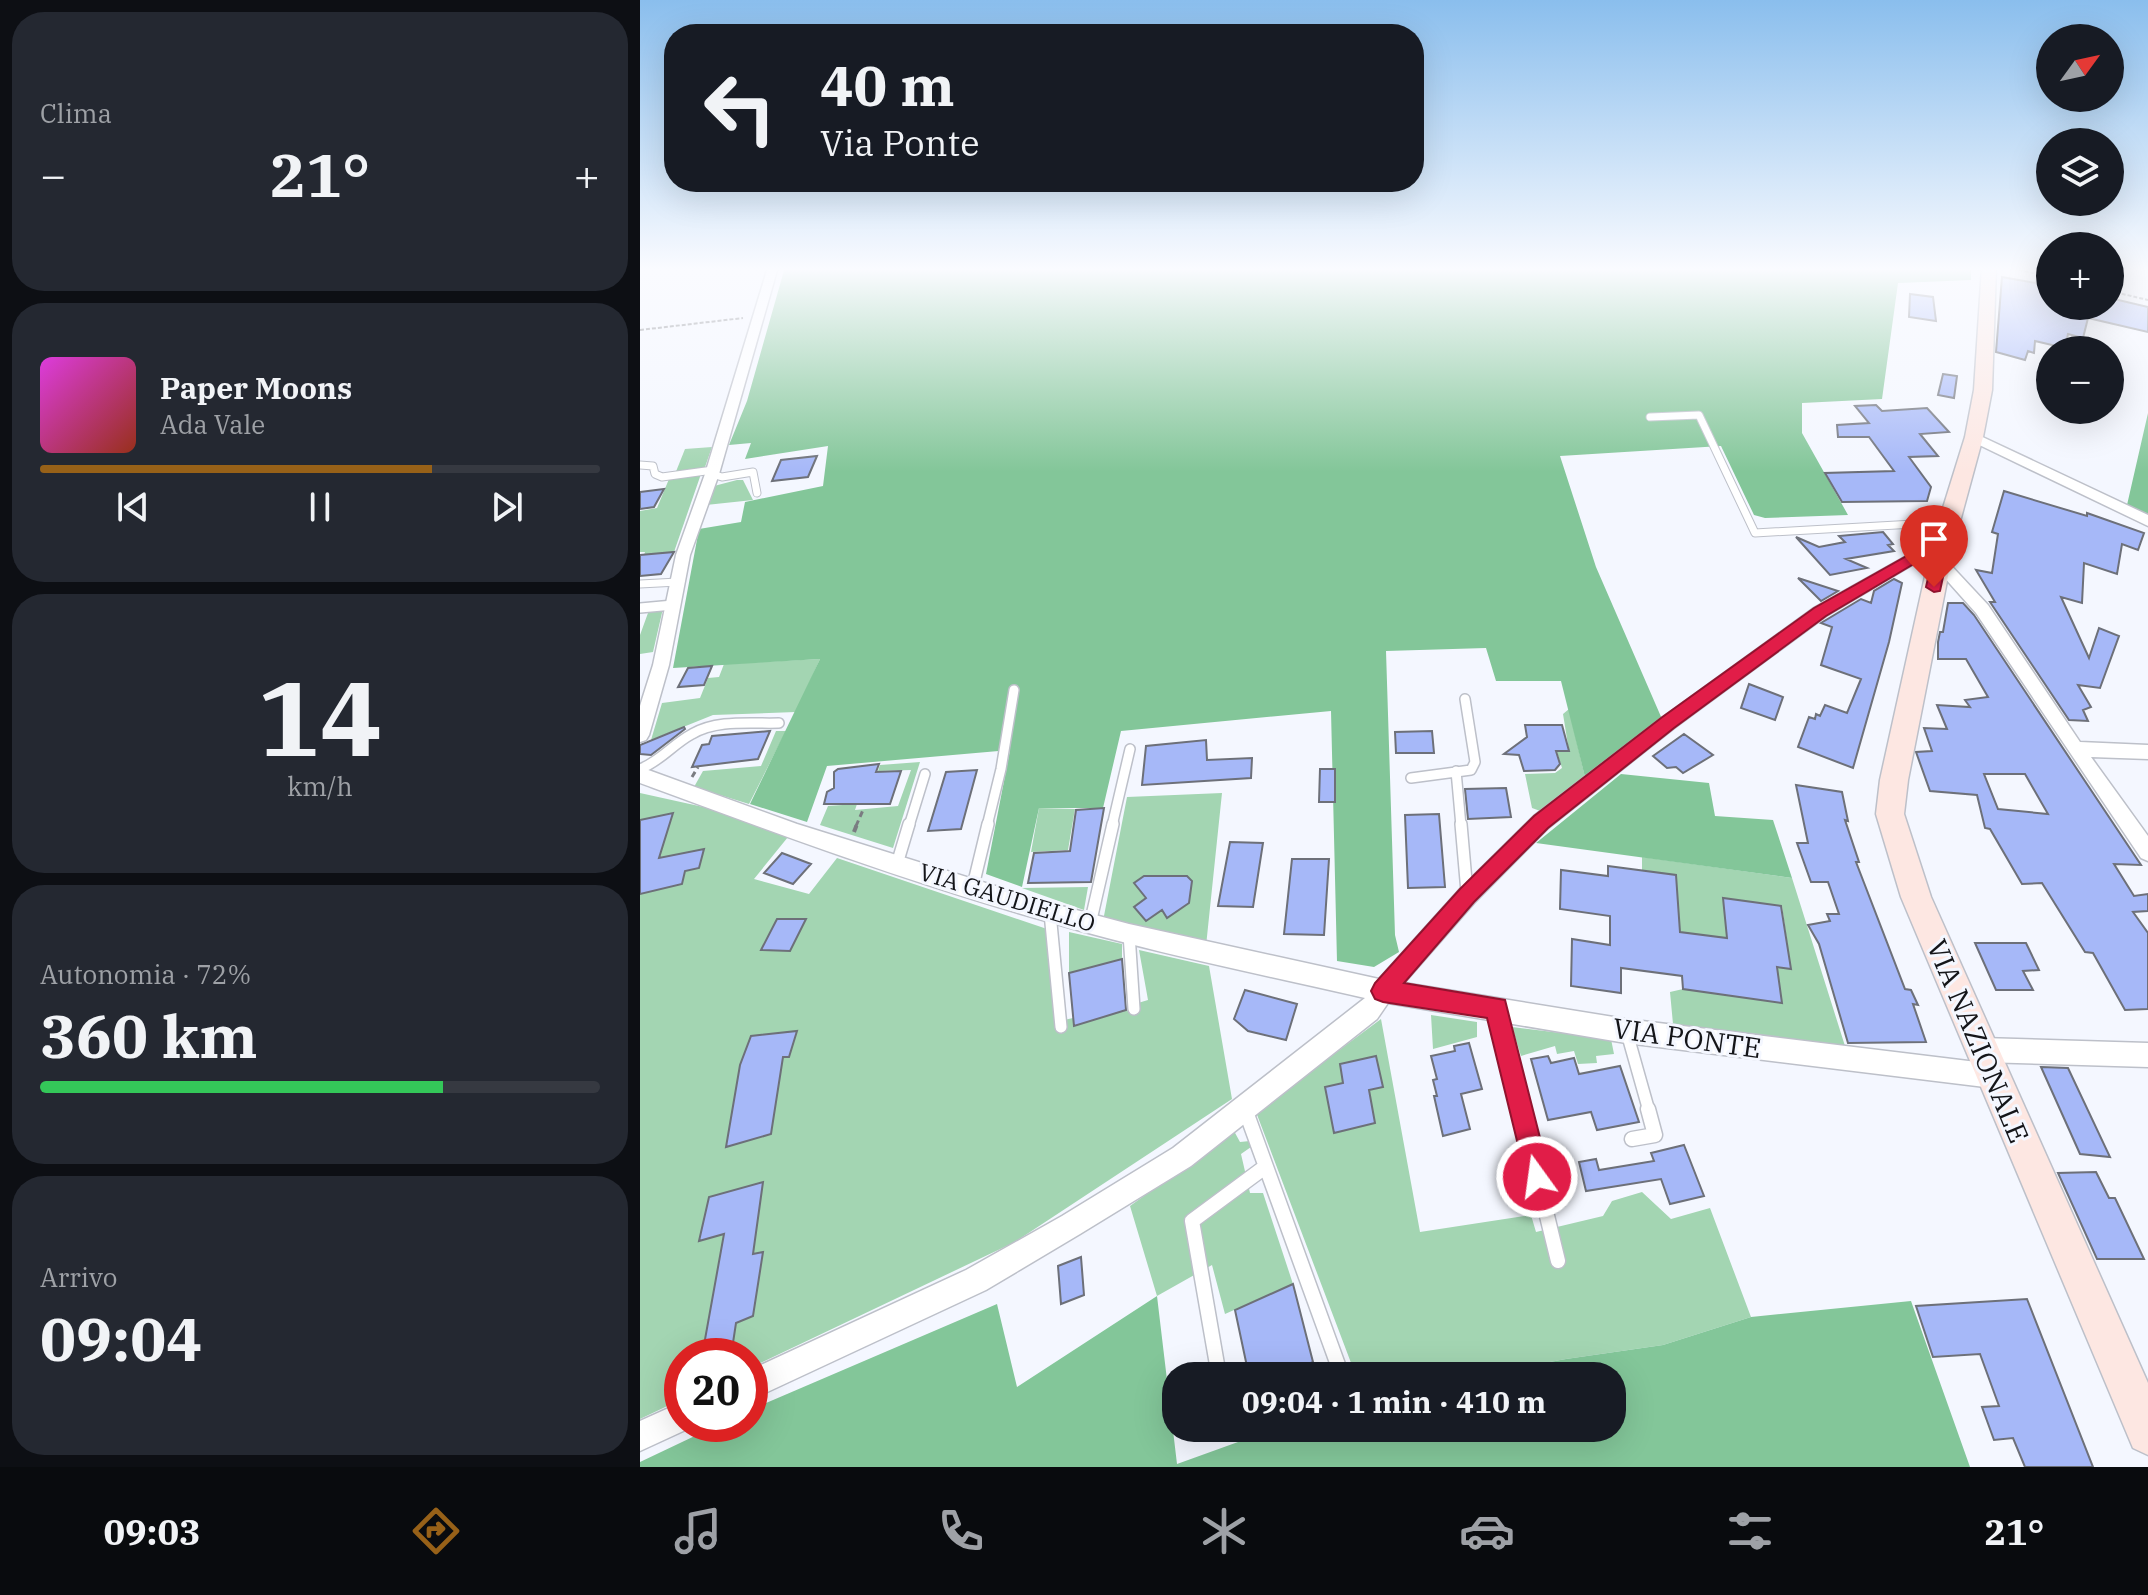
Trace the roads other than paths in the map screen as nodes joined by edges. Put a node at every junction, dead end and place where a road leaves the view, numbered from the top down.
1 (753, 335) edge
2 (1986, 335) edge
3 (1650, 417) dead end
4 (1974, 437) junction
5 (640, 465) edge
6 (713, 472) junction
7 (757, 493) dead end
8 (2148, 521) edge
9 (1946, 531) junction
10 (1940, 563) junction
11 (678, 582) junction
12 (640, 584) edge
13 (673, 605) junction
14 (640, 608) edge
15 (1014, 690) dead end
16 (1465, 699) dead end
17 (779, 723) dead end
18 (640, 735) edge
19 (1130, 749) dead end
20 (2075, 749) junction
21 (2148, 752) edge
22 (1456, 771) junction
23 (640, 772) edge
24 (925, 774) dead end
25 (1411, 778) dead end
26 (2148, 852) edge
27 (897, 864) junction
28 (972, 890) junction
29 (1467, 896) junction
30 (1050, 913) junction
31 (1090, 924) junction
32 (1129, 934) junction
33 (1383, 991) junction
34 (1496, 1008) junction
35 (1134, 1009) dead end
36 (1061, 1027) dead end
37 (1626, 1031) junction
38 (2148, 1055) edge
39 (1987, 1063) junction
40 (1245, 1109) junction
41 (1632, 1139) dead end
42 (1265, 1167) junction
43 (1558, 1261) dead end
44 (1217, 1362) edge
45 (1337, 1362) edge
46 (768, 1377) edge
47 (664, 1425) edge
48 (2148, 1433) edge
49 (640, 1436) edge

1 - 6 street
2 - 4 main road, VIA NAZIONALE
3 - 9 lane
4 - 8 street
4 - 9 main road, VIA NAZIONALE
5 - 6 lane
6 - 7 lane
6 - 11 street
9 - 10 main road, VIA NAZIONALE
9 - 29 street
10 - 20 street
10 - 39 main road, VIA NAZIONALE
11 - 12 lane
11 - 13 street
13 - 14 lane
13 - 18 street
15 - 28 lane
16 - 22 lane
17 - 23 lane
19 - 31 lane
20 - 21 street
20 - 26 street
22 - 25 lane
22 - 29 lane
23 - 27 street, VIA GAUDIELLO
24 - 27 lane
27 - 28 street, VIA GAUDIELLO
28 - 30 street, VIA GAUDIELLO
29 - 33 street
30 - 31 street, VIA GAUDIELLO
30 - 36 lane
31 - 32 street, VIA GAUDIELLO
32 - 33 street, VIA GAUDIELLO
32 - 35 lane
33 - 34 street, VIA PONTE
33 - 40 street
34 - 37 street, VIA PONTE
34 - 43 lane
37 - 39 street, VIA PONTE
37 - 41 lane
38 - 39 street, VIA PONTE
39 - 48 main road, VIA NAZIONALE
40 - 42 lane
40 - 46 street
42 - 44 lane
42 - 45 lane
47 - 49 street

